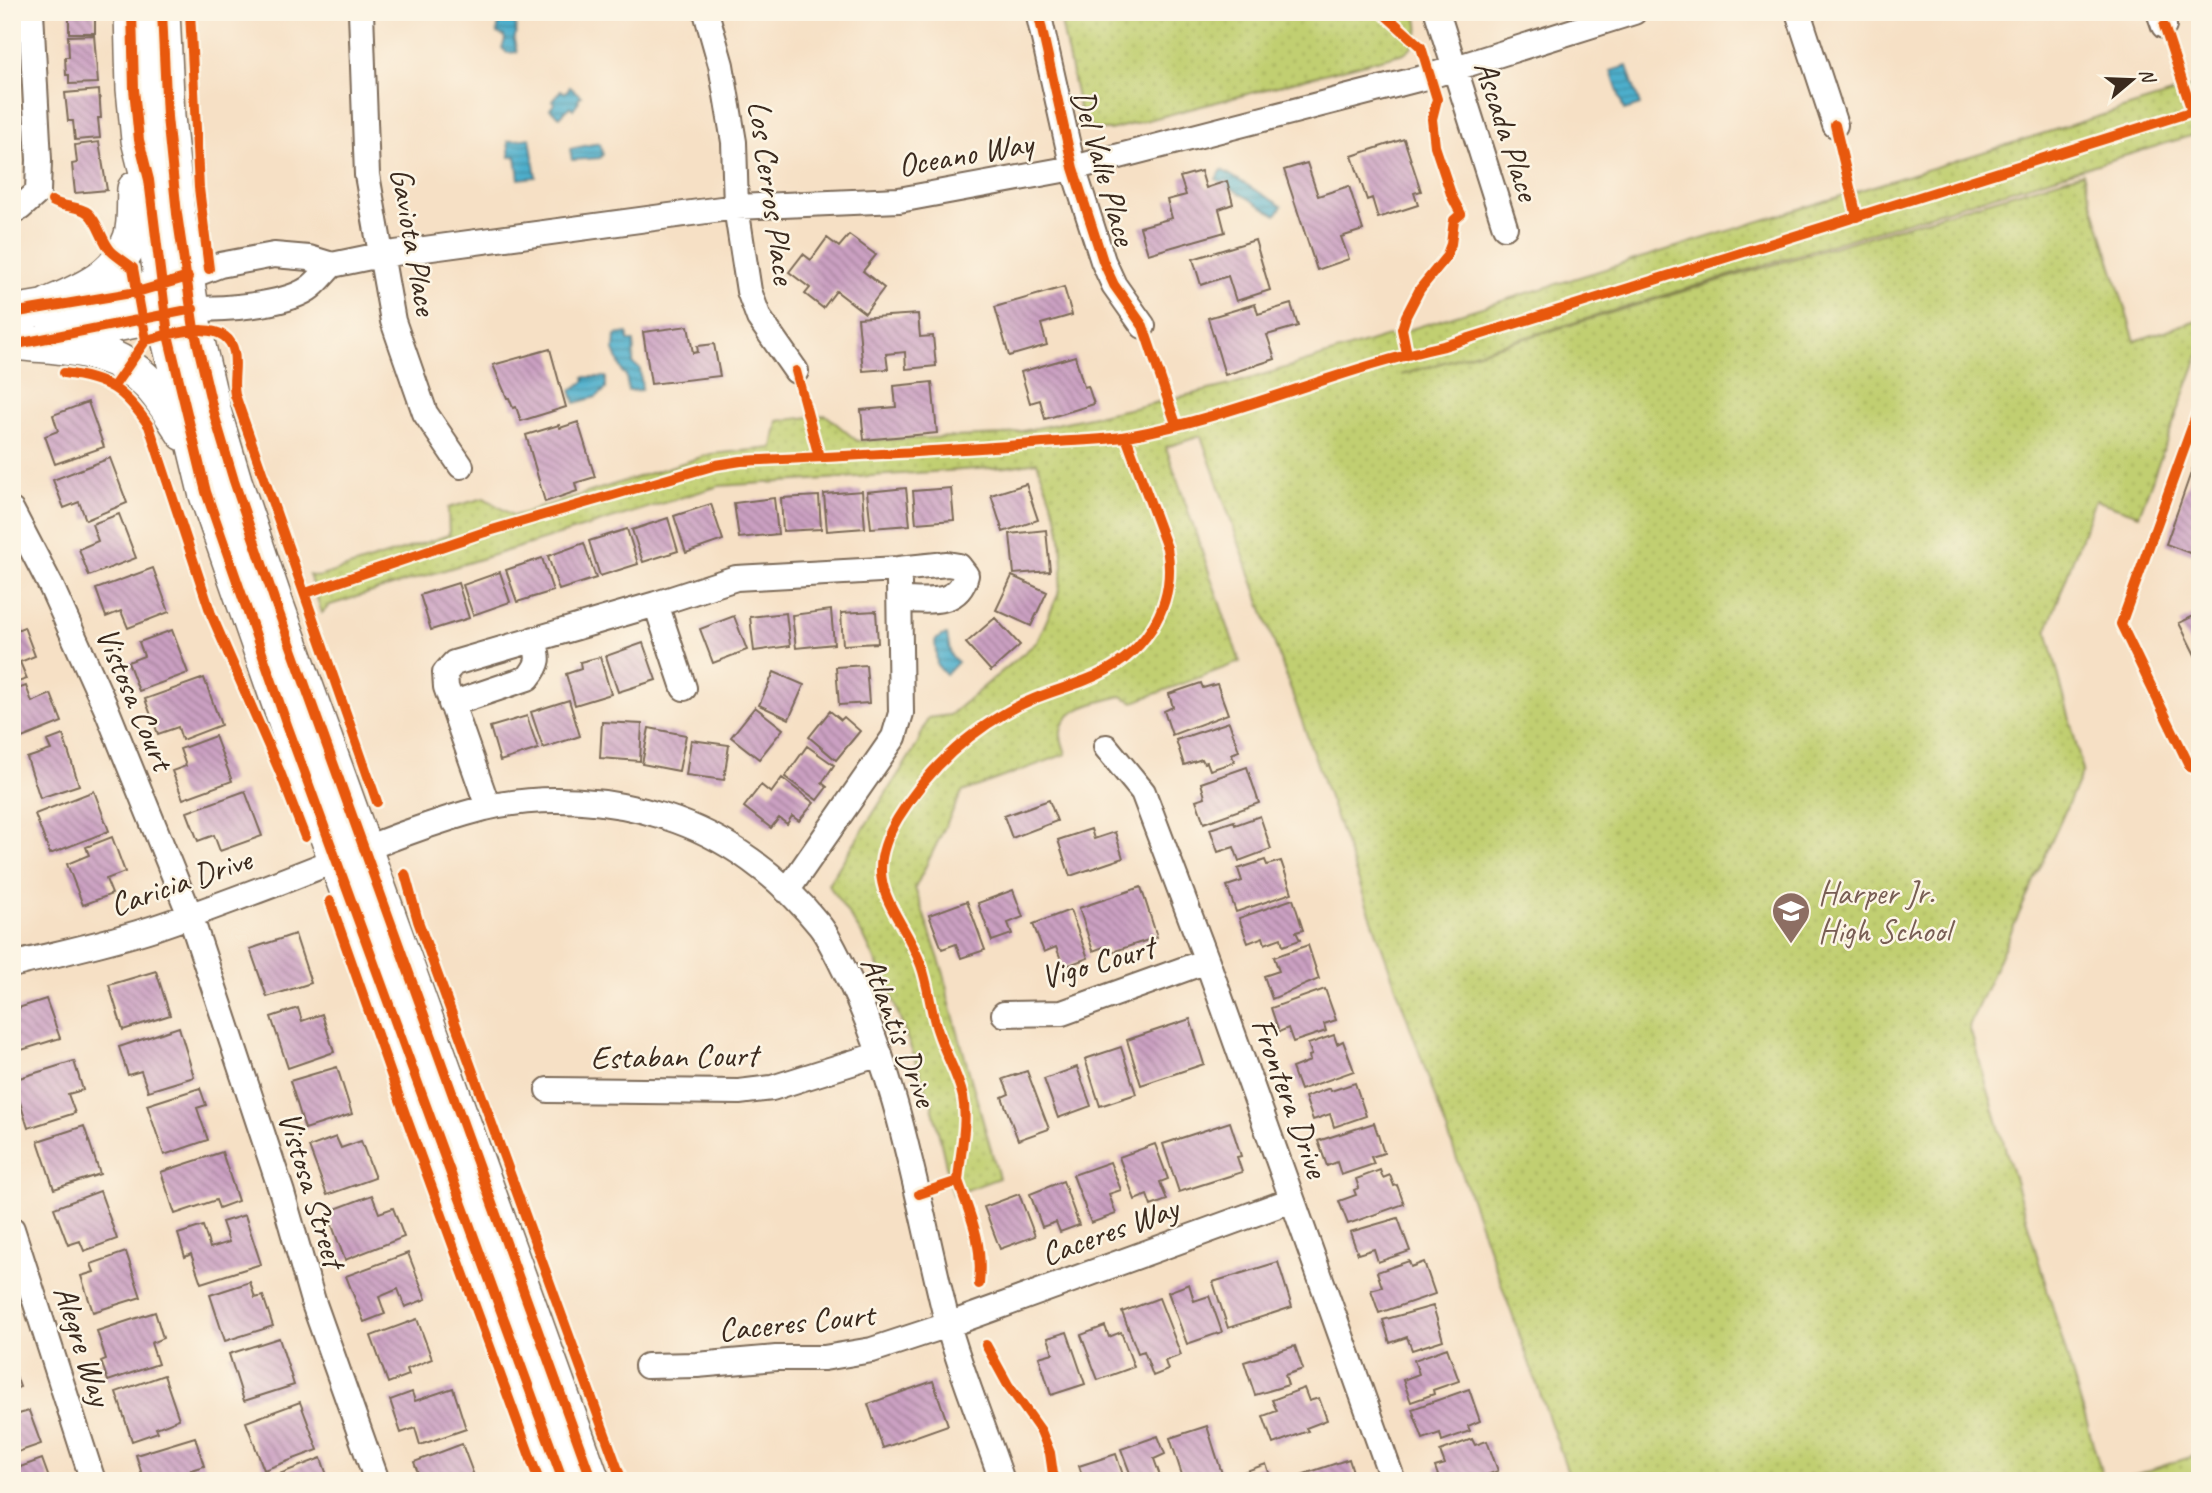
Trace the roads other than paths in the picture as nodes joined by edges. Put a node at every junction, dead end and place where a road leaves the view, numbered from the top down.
1 (31, 12) edge
2 (132, 12) edge
3 (162, 12) edge
4 (361, 12) edge
5 (706, 12) edge
6 (1038, 12) edge
7 (1437, 12) edge
8 (1634, 12) edge
9 (1798, 12) edge
10 (1454, 69) junction
11 (1835, 125) dead end
12 (139, 140) junction
13 (1073, 168) junction
14 (736, 207) junction
15 (12, 211) edge
16 (1505, 227) dead end
17 (380, 256) junction
18 (332, 265) junction
19 (177, 297) junction
20 (49, 305) junction
21 (1143, 327) dead end
22 (16, 333) edge
23 (796, 371) dead end
24 (194, 448) junction
25 (461, 466) dead end
26 (12, 511) edge
27 (898, 569) junction
28 (901, 600) junction
29 (656, 604) junction
30 (534, 639) junction
31 (684, 688) dead end
32 (452, 704) junction
33 (1106, 747) dead end
34 (488, 807) junction
35 (351, 855) junction
36 (788, 891) junction
37 (190, 915) junction
38 (1207, 961) junction
39 (12, 965) edge
40 (1004, 1014) dead end
41 (880, 1054) junction
42 (548, 1090) dead end
43 (1292, 1200) junction
44 (12, 1229) edge
45 (948, 1325) junction
46 (647, 1366) dead end
47 (93, 1481) edge
48 (377, 1481) edge
49 (563, 1481) edge
50 (592, 1481) edge
51 (1003, 1481) edge
52 (1393, 1481) edge

1 - 15 street
2 - 12 main road
3 - 19 main road
4 - 17 street, Gaviota Place
5 - 14 street, Los Cerros Place
6 - 13 street, Del Valle Place
7 - 10 street, Ascada Place
8 - 10 street, Oceano Way
9 - 11 street
10 - 13 street, Oceano Way
10 - 16 street, Ascada Place
12 - 19 main road
12 - 20 main road
13 - 14 street, Oceano Way
13 - 21 street, Del Valle Place
14 - 17 street, Oceano Way
14 - 23 street, Los Cerros Place
17 - 18 street, Oceano Way
17 - 25 street, Gaviota Place
18 - 19 street, Oceano Way
18 - 19 street
19 - 20 main road
19 - 22 main road
19 - 24 main road
19 - 35 main road
20 - 22 main road
22 - 24 main road
24 - 35 main road
26 - 37 street, Vistosa Court
27 - 28 street
27 - 28 street
27 - 29 street
28 - 36 street
29 - 30 street
29 - 31 street
30 - 32 street
30 - 32 street
32 - 34 street
33 - 38 street, Frontera Drive
34 - 35 street, Atlantis Drive
34 - 36 street, Atlantis Drive
35 - 37 street, Caricia Drive
35 - 49 main road
35 - 50 main road
36 - 41 street, Atlantis Drive
37 - 39 street, Caricia Drive
37 - 48 street, Vistosa Street
38 - 40 street, Vigo Court
38 - 43 street, Frontera Drive
41 - 42 street, Estaban Court
41 - 45 street, Atlantis Drive
43 - 45 street, Caceres Way
43 - 52 street, Frontera Drive
44 - 47 street, Alegre Way
45 - 46 street, Caceres Court
45 - 51 street, Atlantis Drive

